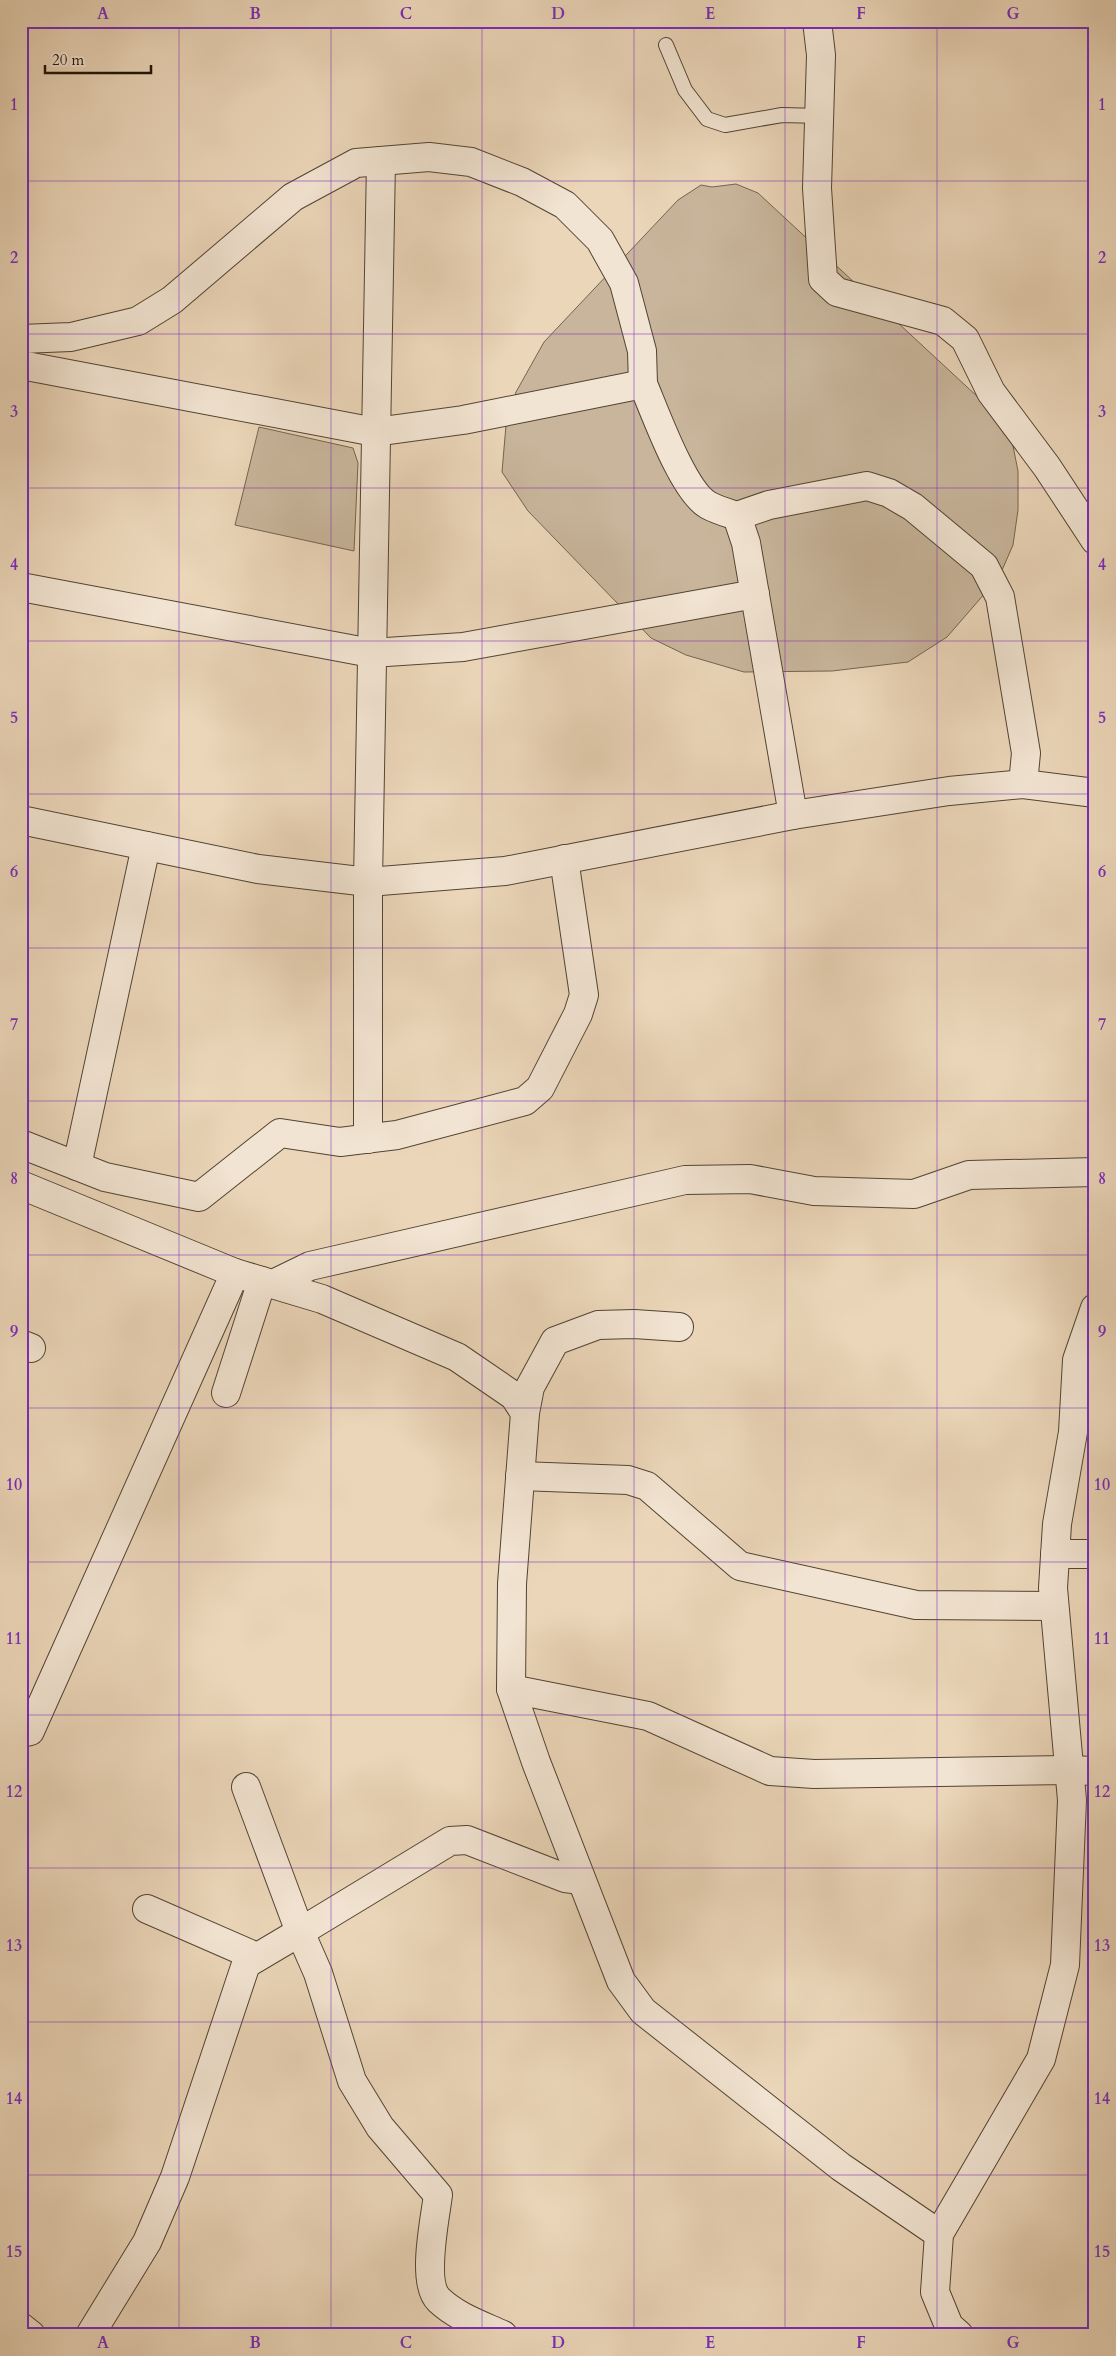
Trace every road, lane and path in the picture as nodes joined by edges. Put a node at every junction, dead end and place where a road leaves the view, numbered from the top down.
1 (817, 21) edge
2 (666, 45) dead end
3 (820, 116) junction
4 (380, 161) junction
5 (21, 338) edge
6 (21, 365) edge
7 (643, 384) junction
8 (375, 432) junction
9 (737, 516) junction
10 (1095, 540) edge
11 (21, 588) edge
12 (755, 594) junction
13 (371, 653) junction
14 (1023, 784) junction
15 (1095, 793) edge
16 (794, 815) junction
17 (21, 820) edge
18 (146, 846) junction
19 (564, 859) junction
20 (368, 882) junction
21 (368, 1139) junction
22 (21, 1144) edge
23 (77, 1166) junction
24 (1095, 1172) edge
25 (21, 1185) edge
26 (235, 1273) junction
27 (267, 1282) junction
28 (1095, 1308) edge
29 (679, 1327) dead end
30 (226, 1393) dead end
31 (525, 1413) junction
32 (520, 1476) junction
33 (1055, 1554) junction
34 (1095, 1554) edge
35 (1054, 1606) junction
36 (511, 1689) junction
37 (21, 1733) edge
38 (1068, 1770) junction
39 (1095, 1771) edge
40 (246, 1787) dead end
41 (581, 1880) junction
42 (147, 1909) dead end
43 (300, 1932) junction
44 (257, 1957) junction
45 (939, 2234) junction
46 (21, 2327) edge
47 (946, 2332) edge
48 (31, 2335) edge
49 (90, 2335) edge
50 (503, 2335) edge

1 - 3 street
2 - 3 lane
3 - 10 street
4 - 5 street
4 - 7 street
4 - 8 street
6 - 8 street
7 - 8 street
7 - 9 street
8 - 13 street
9 - 12 street
9 - 14 street
11 - 13 street
12 - 13 street
12 - 16 street
13 - 20 street
14 - 15 street
14 - 16 street
16 - 19 street
17 - 18 street
18 - 20 street
18 - 23 street
19 - 20 street
19 - 21 street
20 - 21 street
21 - 23 street
22 - 23 street
24 - 27 street
25 - 26 street
26 - 27 street
26 - 37 street
27 - 30 street
27 - 31 street
28 - 33 street
29 - 31 street
31 - 32 street
32 - 35 street
32 - 36 street
33 - 34 street
33 - 35 street
35 - 38 street
36 - 38 street
36 - 41 street
38 - 39 street
38 - 45 street
40 - 43 street
41 - 43 street
41 - 45 street
42 - 44 street
43 - 44 street
43 - 50 street
44 - 49 street
45 - 47 street
46 - 48 street

